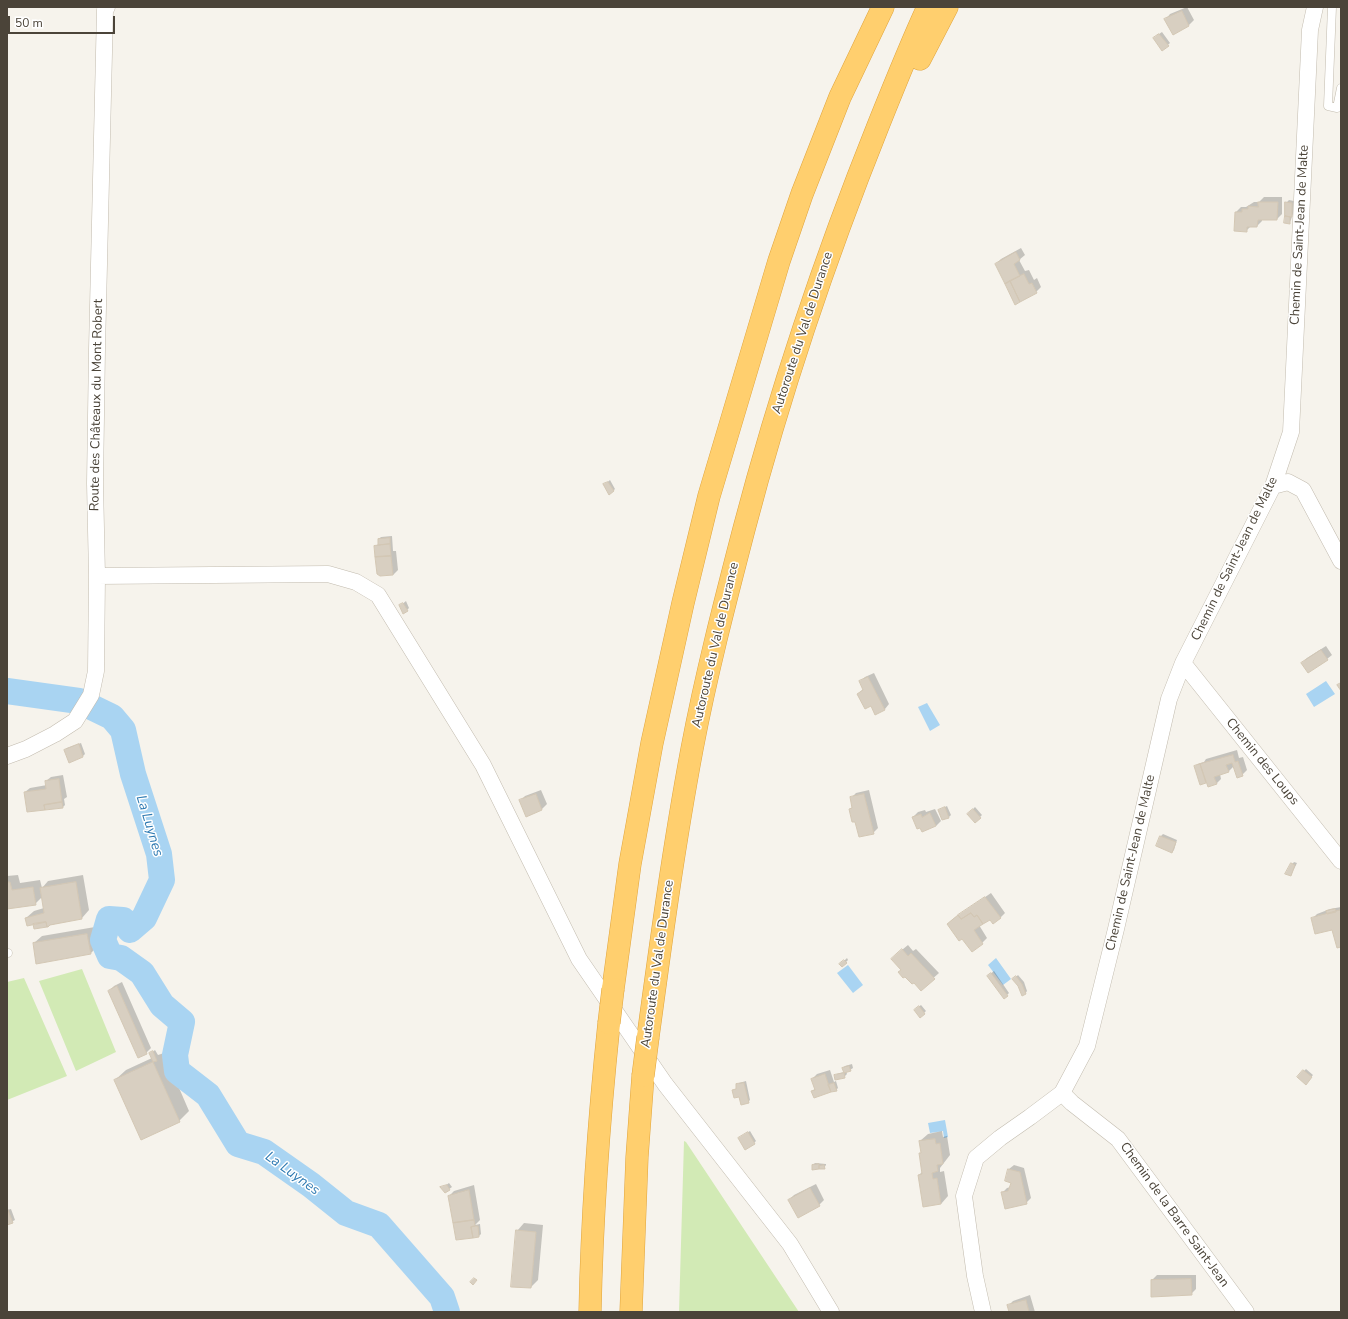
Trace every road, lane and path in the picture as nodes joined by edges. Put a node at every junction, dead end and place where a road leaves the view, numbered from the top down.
1 (107, 7) edge
2 (874, 7) edge
3 (883, 7) edge
4 (928, 7) edge
5 (947, 7) edge
6 (1315, 7) edge
7 (1332, 7) edge
8 (1341, 88) edge
9 (840, 97) junction
10 (856, 181) junction
11 (1273, 486) junction
12 (1341, 561) edge
13 (97, 576) junction
14 (1183, 663) junction
15 (7, 756) edge
16 (1341, 861) edge
17 (1062, 1093) junction
18 (590, 1312) edge
19 (631, 1312) edge
20 (831, 1312) edge
21 (983, 1312) edge
22 (1246, 1312) edge

1 - 13 street, Route des Châteaux du Mont Robert
2 - 9 highway
3 - 9 highway
4 - 10 highway, Autoroute du Val de Durance
5 - 10 highway
6 - 11 street, Chemin de Saint-Jean de Malte
7 - 8 lane
9 - 18 highway, bridge
10 - 19 highway, Autoroute du Val de Durance, bridge
11 - 12 street
11 - 14 street, Chemin de Saint-Jean de Malte
13 - 15 street, Route des Châteaux du Mont Robert
13 - 20 street
14 - 16 street, Chemin des Loups
14 - 17 street, Chemin de Saint-Jean de Malte
17 - 21 street
17 - 22 street, Chemin de la Barre Saint-Jean

